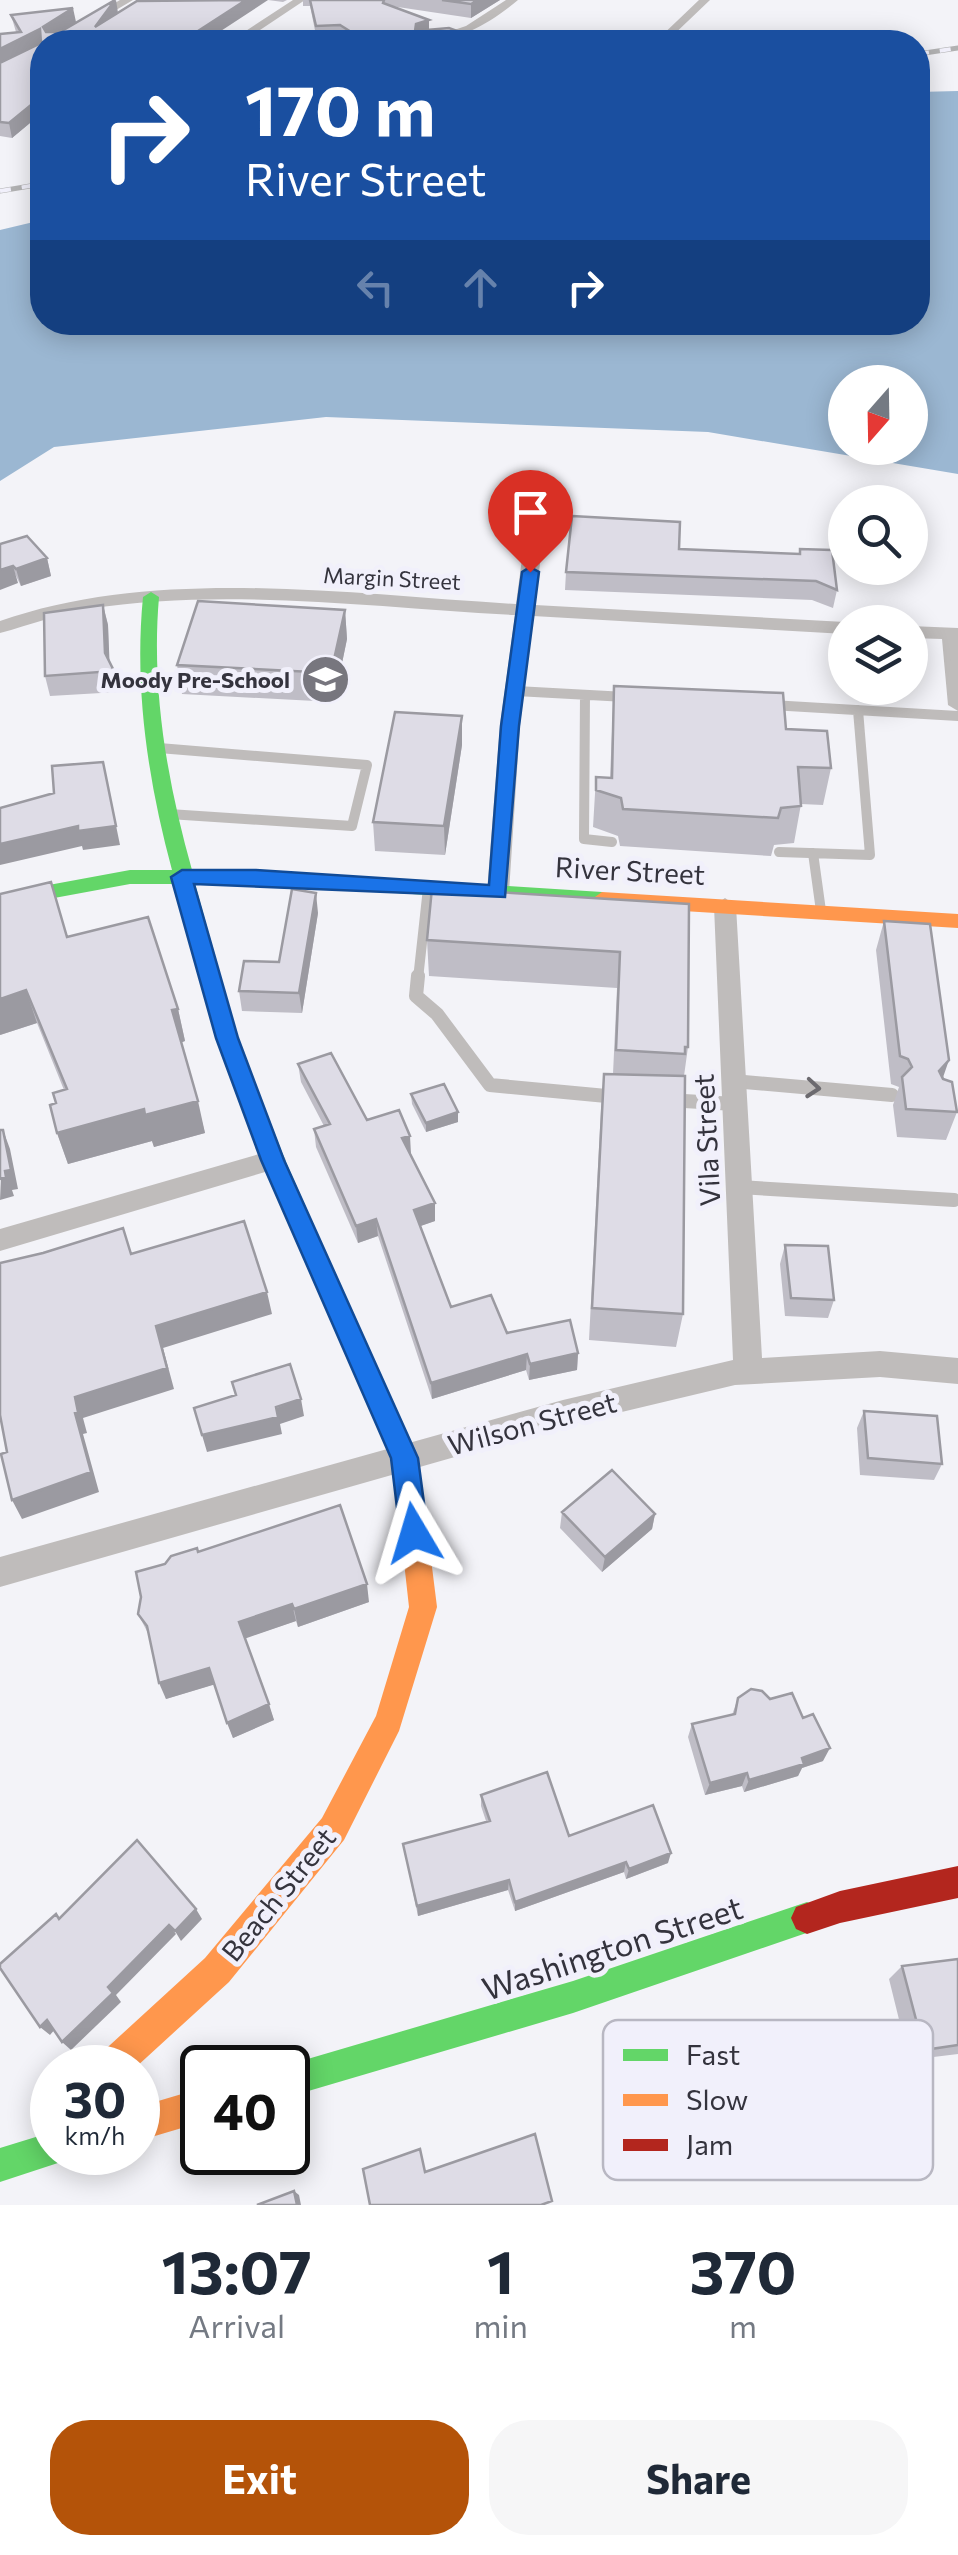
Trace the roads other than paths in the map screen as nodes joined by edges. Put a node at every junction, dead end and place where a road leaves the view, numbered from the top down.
1 (128, 0) edge
2 (300, 0) edge
3 (513, 0) edge
4 (705, 0) edge
5 (76, 30) edge
6 (254, 30) edge
7 (463, 30) edge
8 (673, 30) edge
9 (540, 498) dead end
10 (151, 597) junction
11 (526, 609) junction
12 (0, 627) edge
13 (828, 627) edge
14 (928, 633) edge
15 (954, 634) edge
16 (516, 691) junction
17 (584, 695) junction
18 (643, 698) edge
19 (760, 705) edge
20 (958, 705) edge
21 (858, 710) junction
22 (958, 716) edge
23 (156, 748) junction
24 (166, 814) junction
25 (612, 842) dead end
26 (779, 852) dead end
27 (813, 853) junction
28 (182, 877) junction
29 (428, 888) junction
30 (498, 892) junction
31 (0, 901) edge
32 (725, 906) junction
33 (821, 911) junction
34 (958, 921) edge
35 (734, 1092) junction
36 (892, 1095) dead end
37 (624, 1097) edge
38 (643, 1098) edge
39 (272, 1160) junction
40 (738, 1186) junction
41 (954, 1200) dead end
42 (0, 1240) edge
43 (748, 1371) junction
44 (958, 1371) edge
45 (405, 1458) junction
46 (0, 1572) edge
47 (958, 1882) edge
48 (135, 2045) edge
49 (310, 2074) edge
50 (30, 2141) edge
51 (30, 2156) edge
52 (5, 2163) edge

1 - 5 street
2 - 6 street
3 - 7 street
4 - 8 street
9 - 11 street
10 - 11 street, Margin Street
10 - 12 street, Margin Street
10 - 23 street, Beach Street
11 - 13 street, Margin Street
11 - 16 street
14 - 15 street
15 - 20 street
16 - 17 lane
16 - 30 street
17 - 18 lane
17 - 25 lane
19 - 21 lane
21 - 22 lane
21 - 27 lane
23 - 24 street, Beach Street
23 - 24 lane
24 - 28 street, Beach Street
26 - 27 lane
27 - 33 lane
28 - 29 street, River Street
28 - 31 street, River Street
28 - 39 street, Beach Street
29 - 30 street, River Street
29 - 37 lane
30 - 32 street, River Street
32 - 33 street, River Street
32 - 35 street, Vila Street
33 - 34 street, River Street
35 -> 36 lane
35 - 38 lane
35 - 40 street, Vila Street
39 - 42 street
39 - 45 street, Beach Street
40 - 41 lane
40 - 43 street, Vila Street
43 - 44 street, Wilson Street
43 - 45 street, Wilson Street
45 - 46 street, Wilson Street
45 - 48 street, Beach Street
47 - 49 street, Washington Street
50 - 52 street
51 - 52 street

